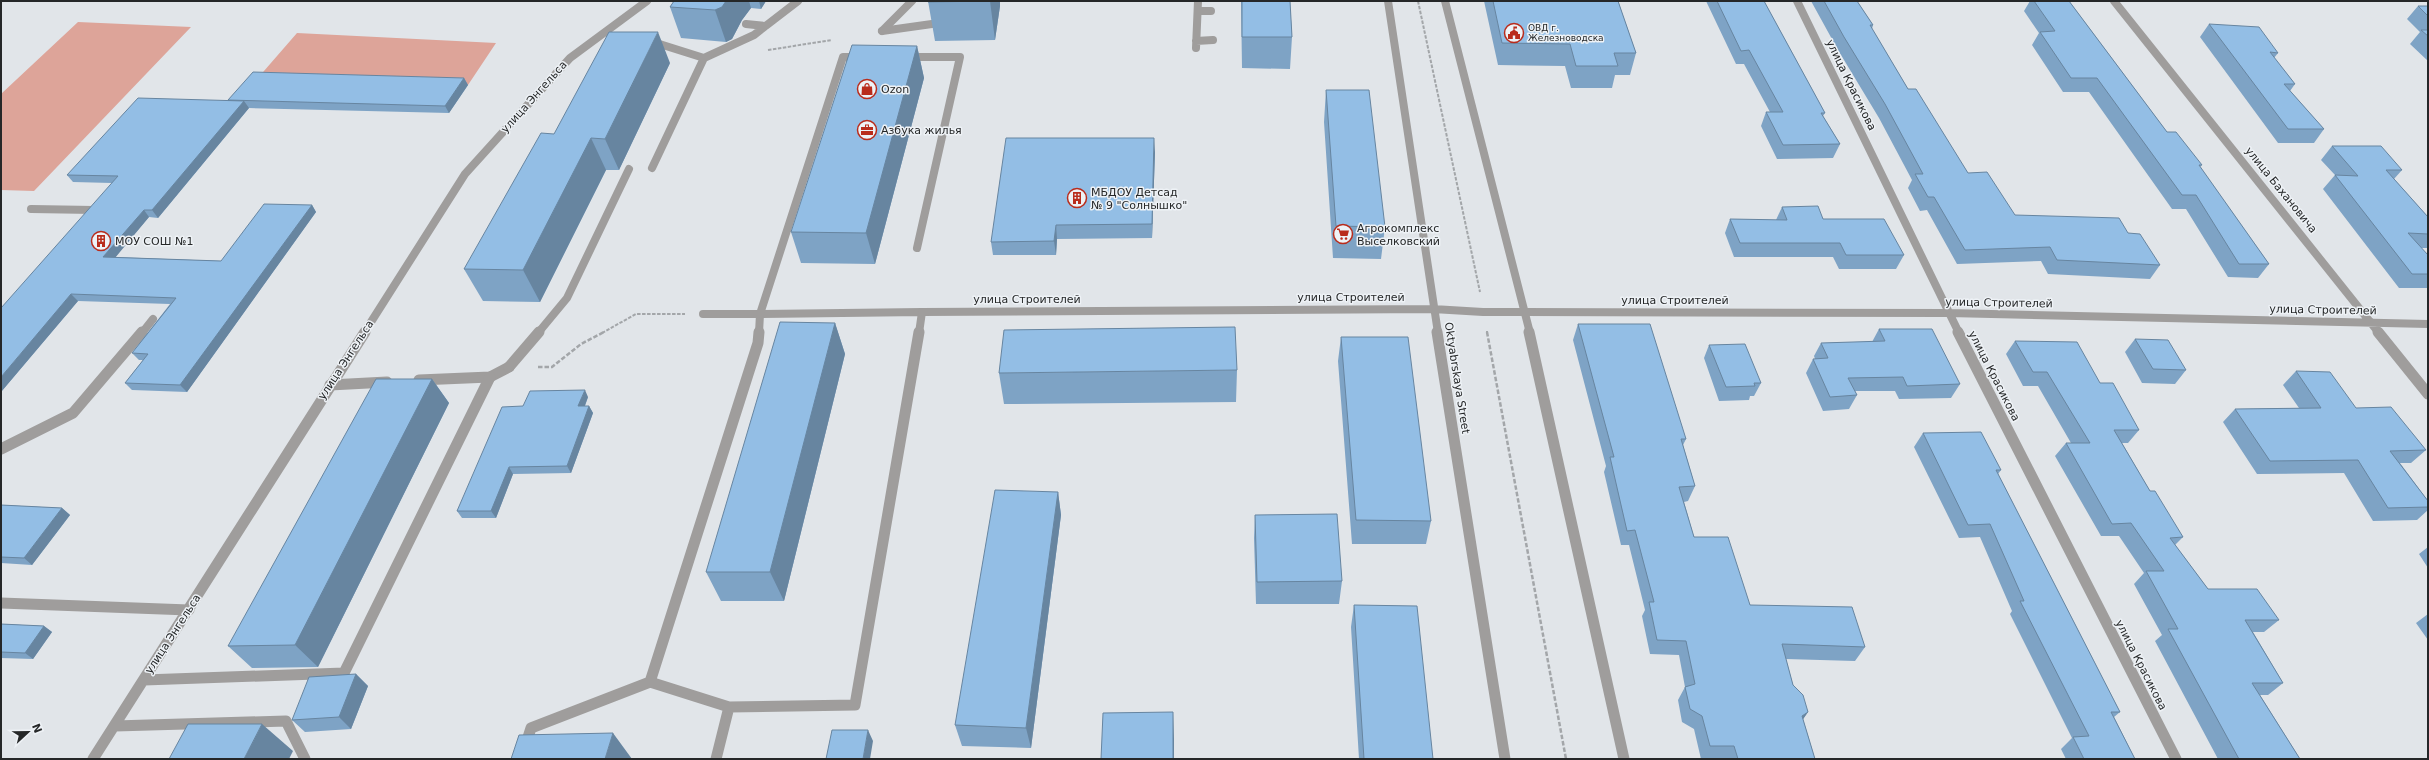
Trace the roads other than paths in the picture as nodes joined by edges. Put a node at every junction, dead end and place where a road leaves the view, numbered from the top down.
1 (647, 1) edge
2 (798, 1) edge
3 (912, 1) edge
4 (1198, 1) edge
5 (1388, 1) edge
6 (1445, 1) edge
7 (1797, 1) edge
8 (2114, 1) edge
9 (1198, 11) junction
10 (1211, 11) dead end
11 (939, 23) dead end
12 (746, 24) dead end
13 (766, 26) junction
14 (610, 28) junction
15 (624, 33) edge
16 (638, 37) edge
17 (1213, 40) dead end
18 (870, 57) edge
19 (900, 57) edge
20 (704, 58) junction
21 (629, 168) dead end
22 (652, 168) dead end
23 (31, 209) dead end
24 (83, 222) edge
25 (917, 248) dead end
26 (1434, 309) junction
27 (922, 312) junction
28 (1525, 312) junction
29 (1949, 313) junction
30 (703, 314) road end
31 (760, 314) junction
32 (153, 319) dead end
33 (2372, 324) junction
34 (2428, 324) edge
35 (490, 377) junction
36 (330, 385) junction
37 (2428, 394) edge
38 (1, 449) edge
39 (1, 603) edge
40 (189, 610) junction
41 (144, 680) junction
42 (650, 682) junction
43 (729, 707) junction
44 (115, 726) junction
45 (93, 759) edge
46 (305, 759) edge
47 (521, 759) edge
48 (716, 759) edge
49 (1505, 759) edge
50 (1624, 759) edge
51 (2176, 759) edge

1 - 14 street, улица Энгельса
2 - 13 street
3 - 11 street
4 - 9 street
5 - 26 street, Oktyabrskaya Street
6 - 28 street
7 - 29 street, улица Красикова
8 - 33 street, улица Бахановича
9 - 10 street
9 - 17 street
12 - 13 street
13 - 20 street
14 - 15 street
14 - 36 street, улица Энгельса
16 - 20 street
18 - 31 street
19 - 25 street
20 - 22 street
21 - 35 street
23 - 24 street
26 - 27 street, улица Строителей
26 - 28 street, улица Строителей
26 - 49 street, Oktyabrskaya Street
27 - 31 street, улица Строителей
27 - 43 street
28 - 29 street, улица Строителей
28 - 50 street
29 - 33 street, улица Строителей
29 - 51 street, улица Красикова
30 - 31 street, улица Строителей
31 - 42 street
32 - 38 street
33 - 34 street, улица Строителей
33 - 37 street, улица Бахановича
35 - 36 street
35 - 41 street
36 - 40 street, улица Энгельса
39 - 40 street
40 - 41 street, улица Энгельса
41 - 44 street, улица Энгельса
42 - 43 street
42 - 47 street
43 - 48 street
44 - 45 street, улица Энгельса
44 - 46 street

